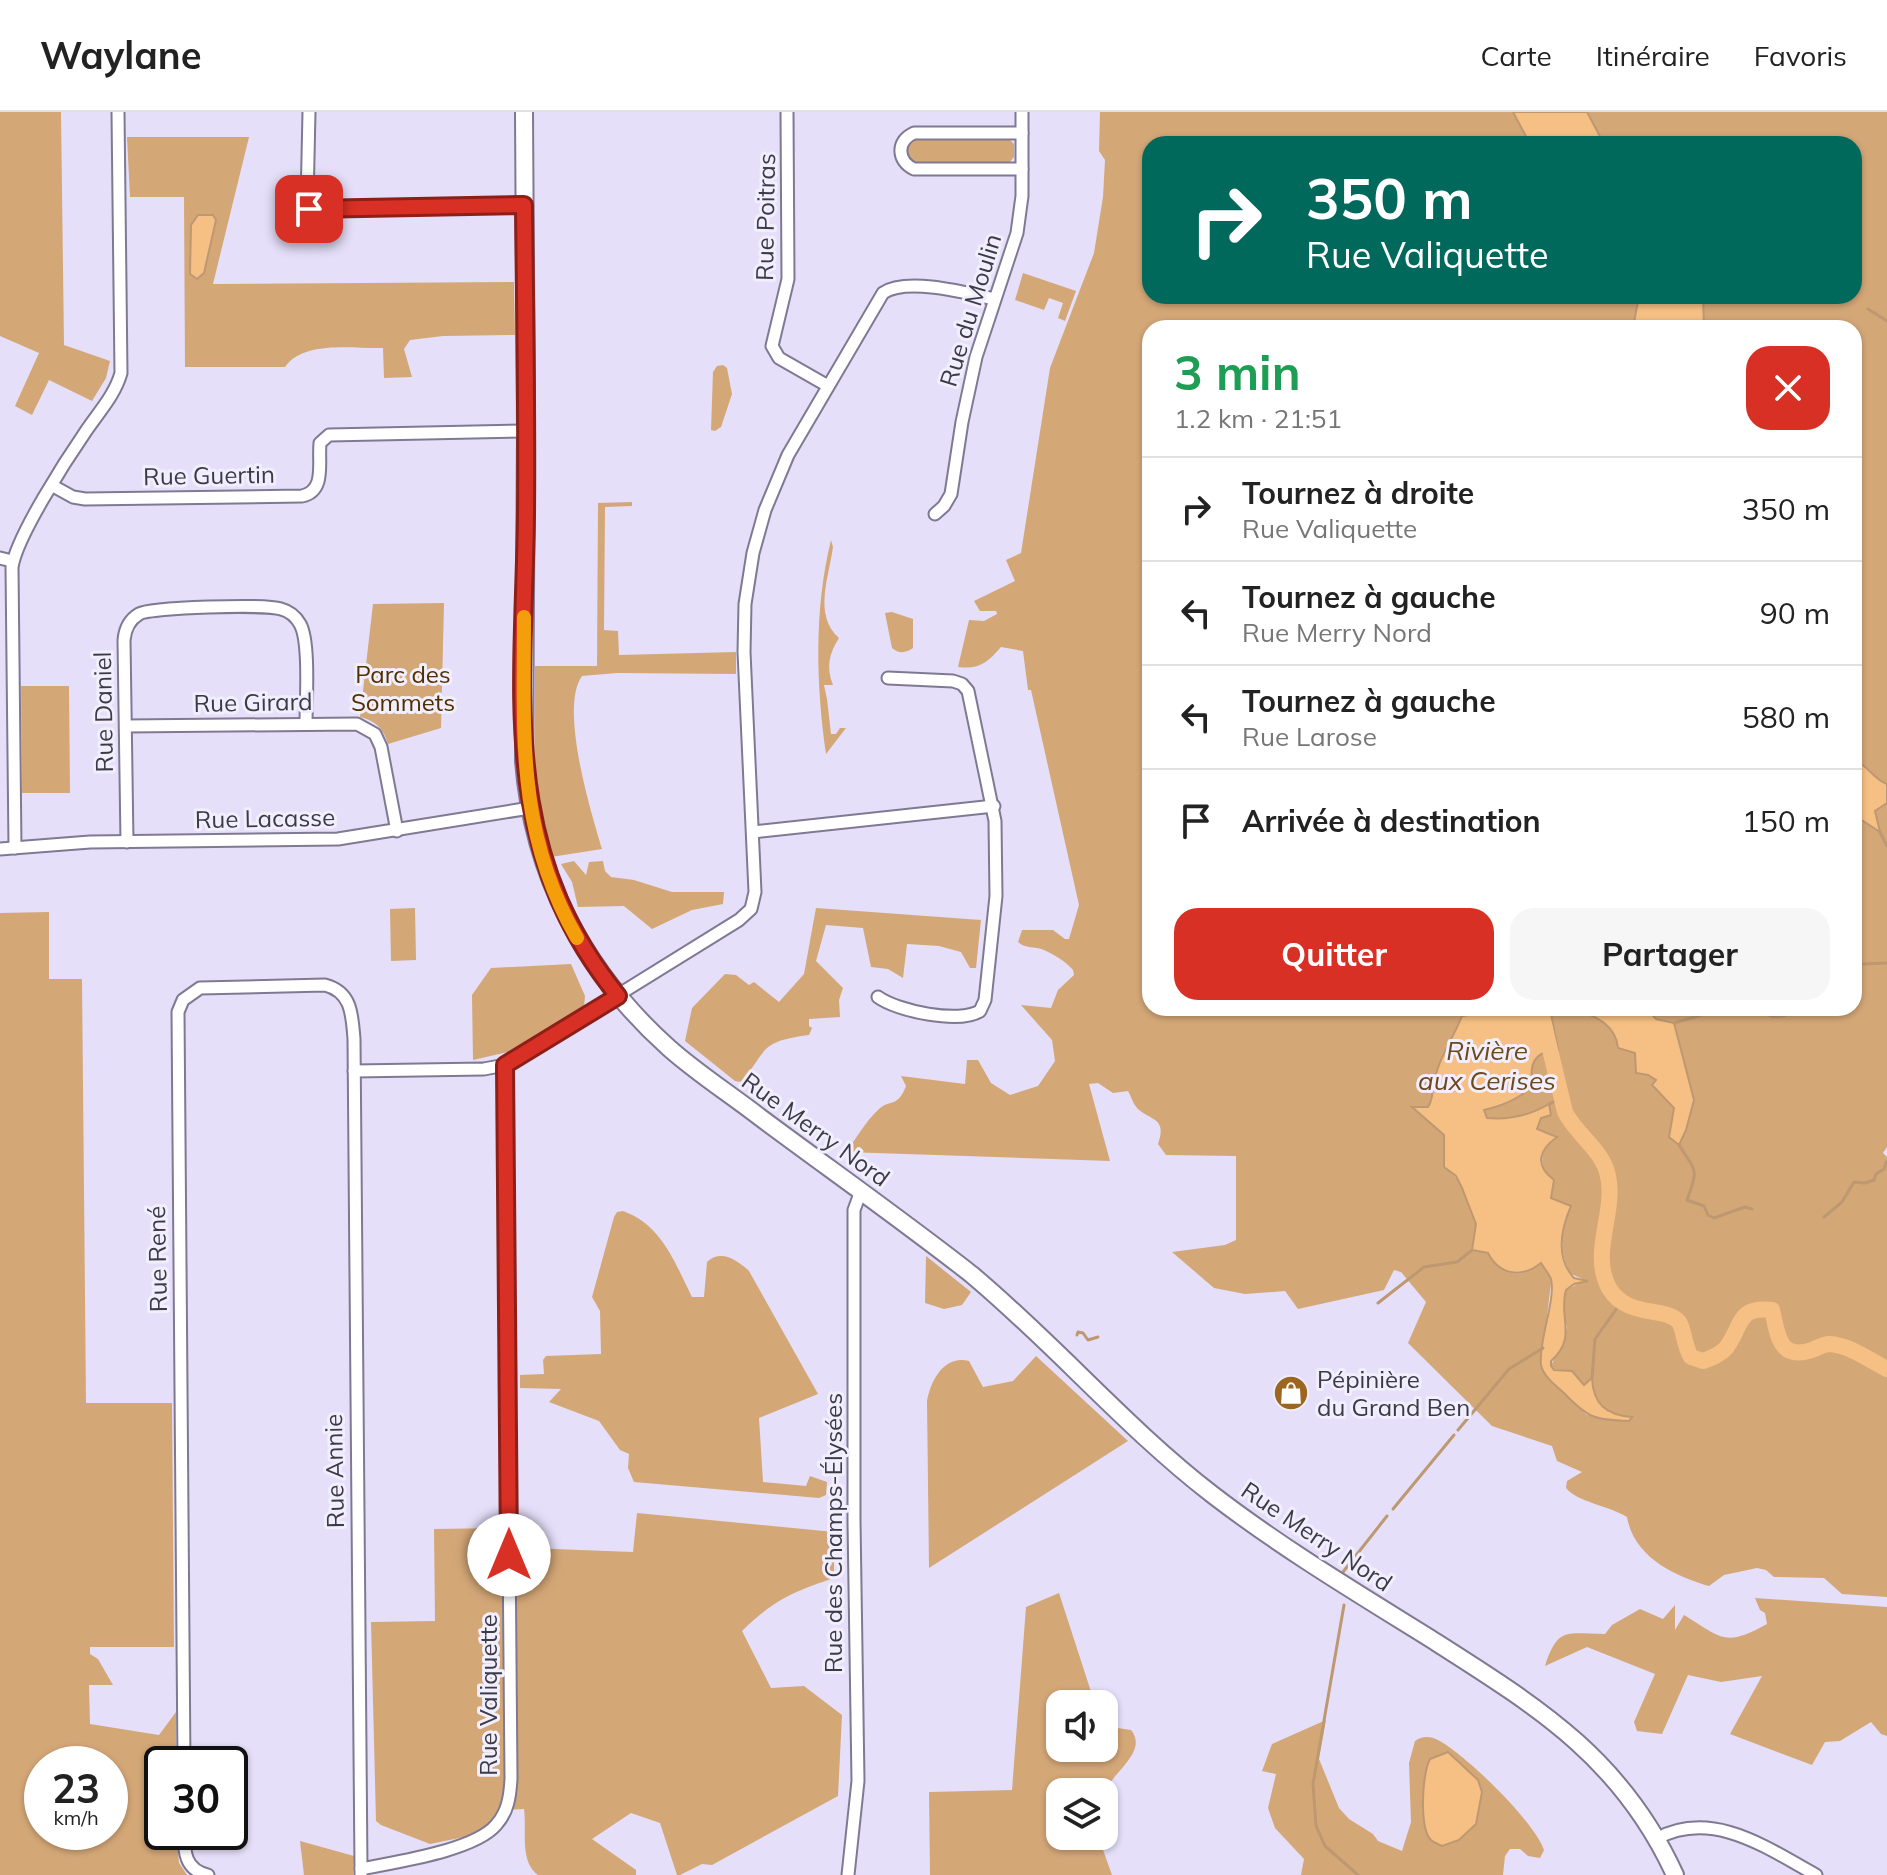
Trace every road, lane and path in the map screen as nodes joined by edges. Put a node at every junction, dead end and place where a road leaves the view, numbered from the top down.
1 (118, 112) edge
2 (309, 112) edge
3 (524, 112) edge
4 (787, 112) edge
5 (1022, 112) edge
6 (1022, 133) junction
7 (1022, 169) junction
8 (524, 205) junction
9 (994, 299) junction
10 (828, 386) junction
11 (526, 431) junction
12 (53, 486) junction
13 (935, 514) dead end
14 (6, 560) edge
15 (888, 678) dead end
16 (306, 723) junction
17 (126, 726) junction
18 (994, 806) junction
19 (530, 808) junction
20 (397, 831) junction
21 (753, 832) junction
22 (127, 842) junction
23 (15, 848) junction
24 (0, 849) edge
25 (618, 996) junction
26 (878, 997) dead end
27 (505, 1065) junction
28 (354, 1071) junction
29 (861, 1191) junction
30 (184, 1746) edge
31 (1656, 1839) junction
32 (186, 1850) edge
33 (361, 1872) edge
34 (208, 1875) edge
35 (848, 1875) edge
36 (1675, 1875) edge
37 (1816, 1875) edge

1 - 12 street
2 - 8 street
3 - 8 main road, Rue Merry Nord
4 - 10 street, Rue Poitras
5 - 6 street, Rue du Moulin
6 - 7 street, Rue du Moulin
6 - 7 street
7 - 9 street, Rue du Moulin
8 - 11 main road, Rue Merry Nord
9 - 10 street
9 - 13 street, Rue du Moulin
10 - 21 street
11 - 12 street, Rue Guertin
11 - 19 main road, Rue Merry Nord
12 - 14 street
14 - 23 street
15 - 18 street
16 - 17 street, Rue Girard
16 - 17 street, Rue Daniel
16 - 20 street, Rue Girard
17 - 22 street, Rue Daniel
18 - 21 street
18 - 26 street
19 - 20 street, Rue Lacasse
19 - 25 main road, Rue Merry Nord
20 - 22 street, Rue Lacasse
21 - 25 street
22 - 23 street, Rue Lacasse
23 - 24 street, Rue Lacasse
25 - 27 street
25 - 29 main road, Rue Merry Nord
27 - 28 street
27 - 33 street, Rue Valiquette
28 - 30 street, Rue René
28 - 33 street, Rue Annie
29 - 31 main road, Rue Merry Nord
29 - 35 street, Rue des Champs-Élysées
31 - 36 main road, Rue Merry Nord
31 - 37 street
32 - 34 street

